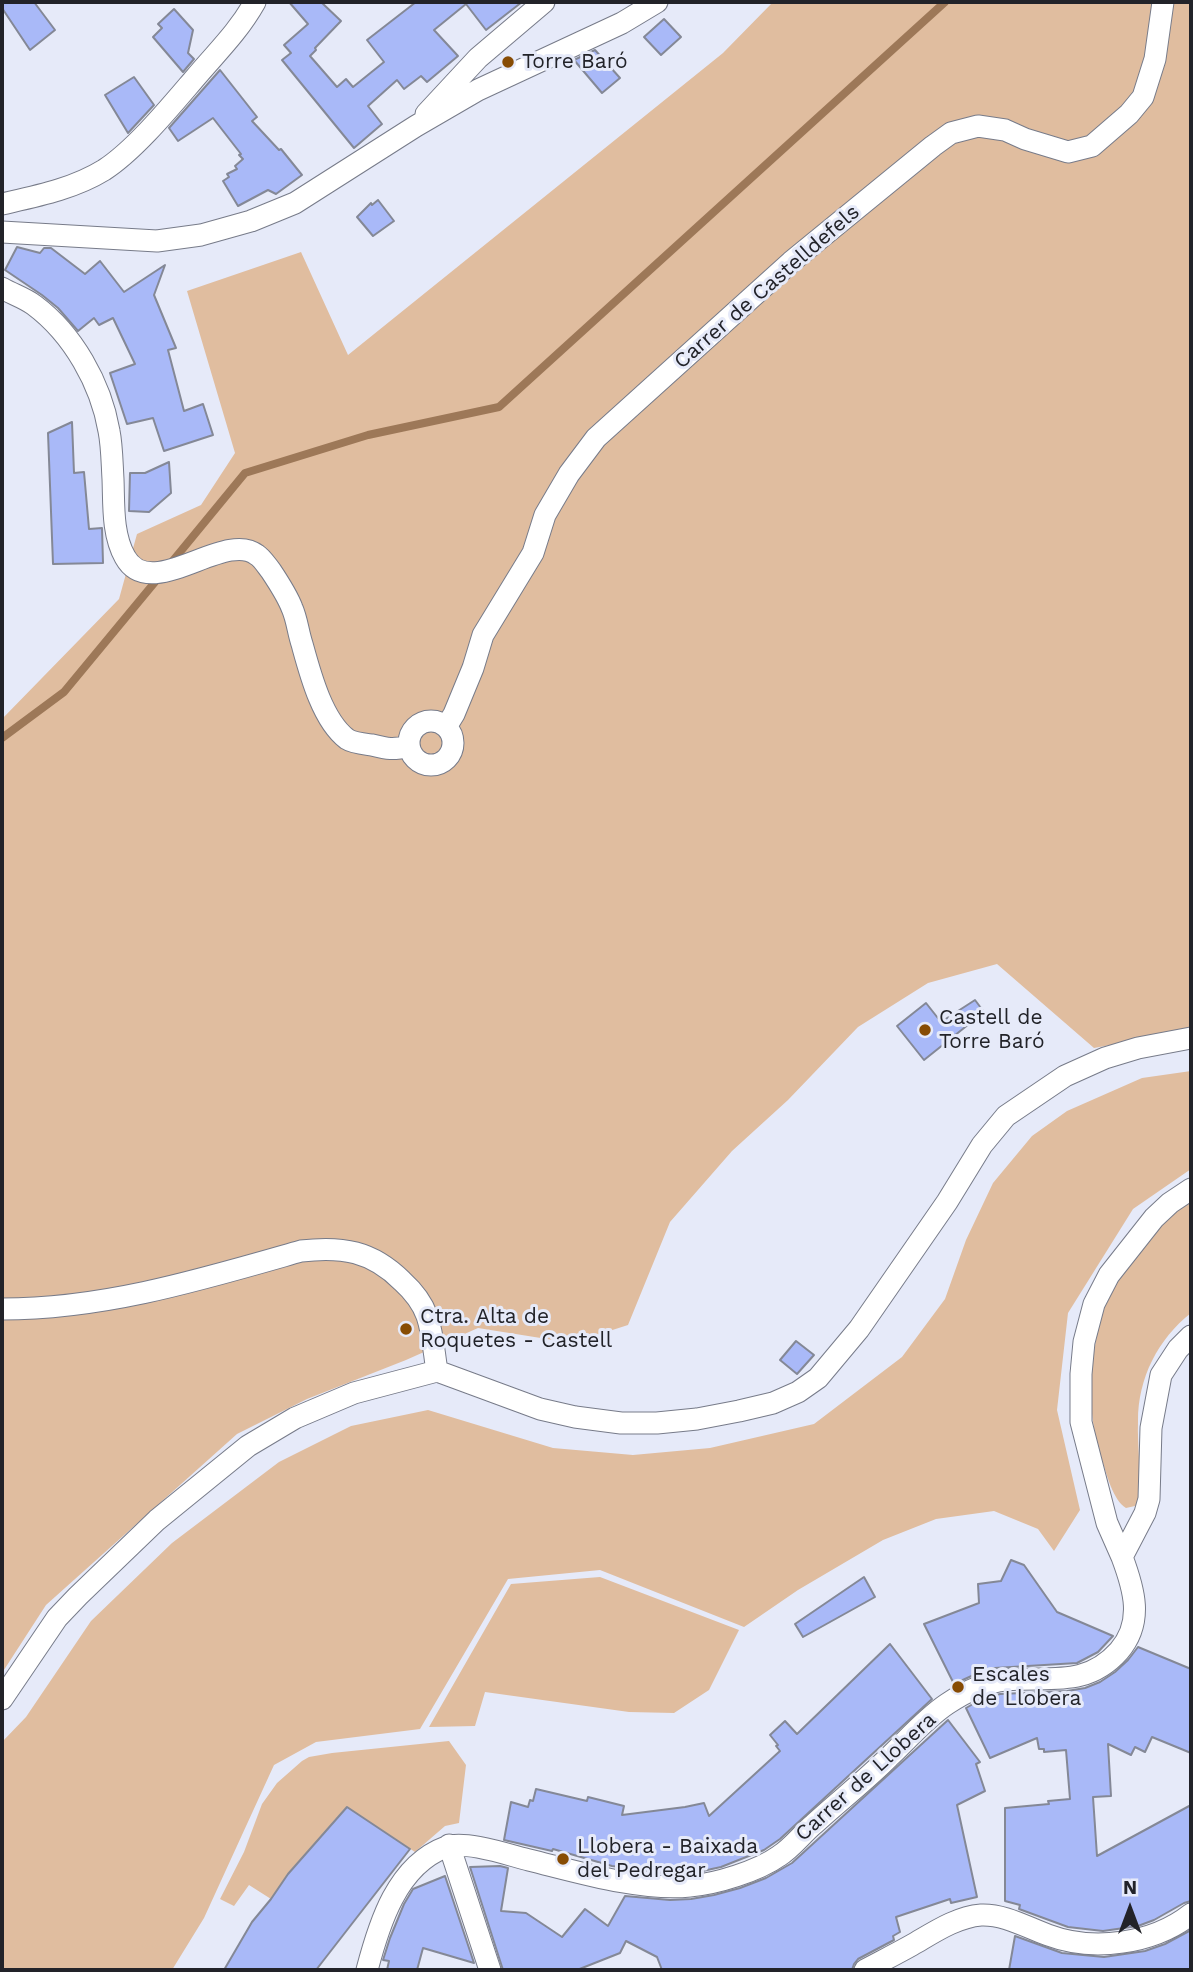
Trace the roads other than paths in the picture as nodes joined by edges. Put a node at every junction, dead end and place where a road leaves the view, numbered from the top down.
1 (255, 2) edge
2 (544, 2) edge
3 (657, 2) edge
4 (1163, 2) edge
5 (416, 127) junction
6 (2, 204) edge
7 (2, 232) edge
8 (2, 288) edge
9 (446, 727) junction
10 (409, 746) junction
11 (1191, 1038) edge
12 (1191, 1189) edge
13 (2, 1309) edge
14 (1191, 1336) edge
15 (437, 1371) junction
16 (1104, 1511) junction
17 (1145, 1513) junction
18 (1122, 1557) junction
19 (2, 1699) edge
20 (449, 1845) junction
21 (1191, 1914) edge
22 (367, 1970) edge
23 (490, 1970) edge
24 (865, 1970) edge

1 - 6 street
2 - 5 street
3 - 5 street
4 - 9 street, Carrer de Castelldefels
5 - 7 street
8 - 10 street
9 - 10 street
9 - 10 street
11 - 15 street
12 - 16 street, Carrer de Llobera
13 - 15 street
14 - 17 street
15 - 19 street
16 - 17 street
16 - 18 street, Carrer de Llobera
17 - 18 street
18 - 20 street, Carrer de Llobera
20 - 22 street
20 - 23 street
21 - 24 street

